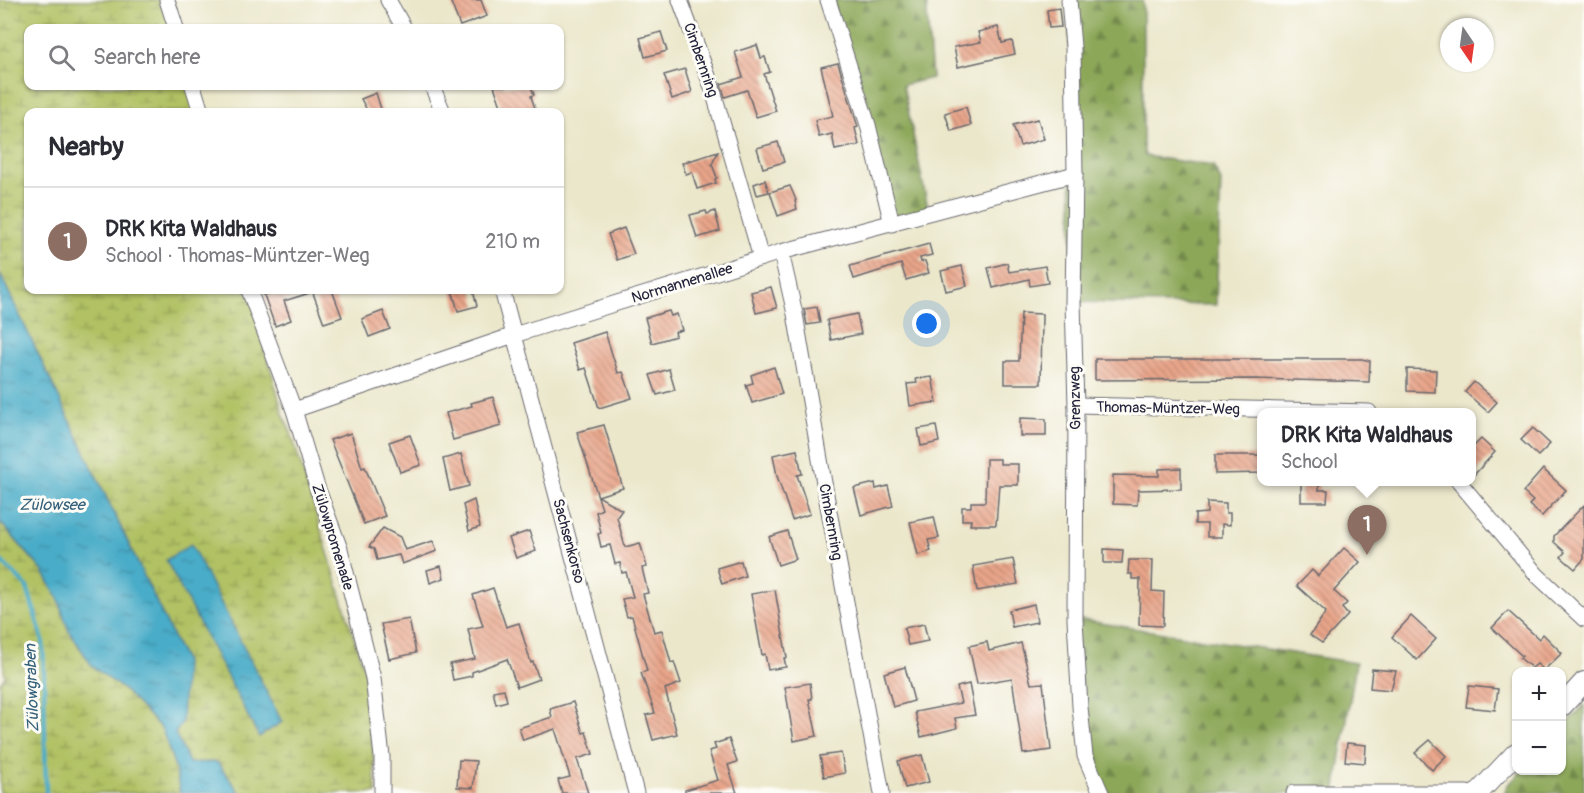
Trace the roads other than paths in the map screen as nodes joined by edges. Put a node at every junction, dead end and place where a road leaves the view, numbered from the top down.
1 (167, 0) edge
2 (388, 0) edge
3 (680, 0) edge
4 (828, 0) edge
5 (1069, 0) edge
6 (175, 24) edge
7 (402, 24) edge
8 (194, 90) edge
9 (434, 90) edge
10 (200, 108) edge
11 (441, 108) edge
12 (1075, 174) junction
13 (892, 224) junction
14 (781, 252) junction
15 (761, 258) junction
16 (250, 294) edge
17 (503, 294) edge
18 (514, 335) junction
19 (1076, 405) junction
20 (1257, 409) edge
21 (294, 410) junction
22 (1462, 486) edge
23 (1584, 619) edge
24 (1584, 682) edge
25 (1566, 702) edge
26 (1512, 757) edge
27 (382, 793) edge
28 (636, 793) edge
29 (882, 793) edge
30 (1101, 793) edge
31 (1294, 793) edge
32 (1467, 793) edge
33 (1478, 793) edge

1 - 6 street
2 - 7 street
3 - 15 street, Cimbernring
4 - 13 street
5 - 12 street, Grenzweg
8 - 10 street
9 - 11 street
12 - 13 street, Normannenallee
12 - 19 street, Grenzweg
13 - 14 street, Normannenallee
14 - 15 street, Normannenallee
14 - 29 street, Cimbernring
15 - 18 street, Normannenallee
16 - 21 street, Zülowpromenade
17 - 18 street, Sachsenkorso
18 - 21 street, Normannenallee
18 - 28 street, Sachsenkorso
19 - 20 street, Thomas-Müntzer-Weg
19 - 30 street, Grenzweg
21 - 27 street, Zülowpromenade
22 - 23 street
24 - 25 street
26 - 33 street
31 - 32 street

